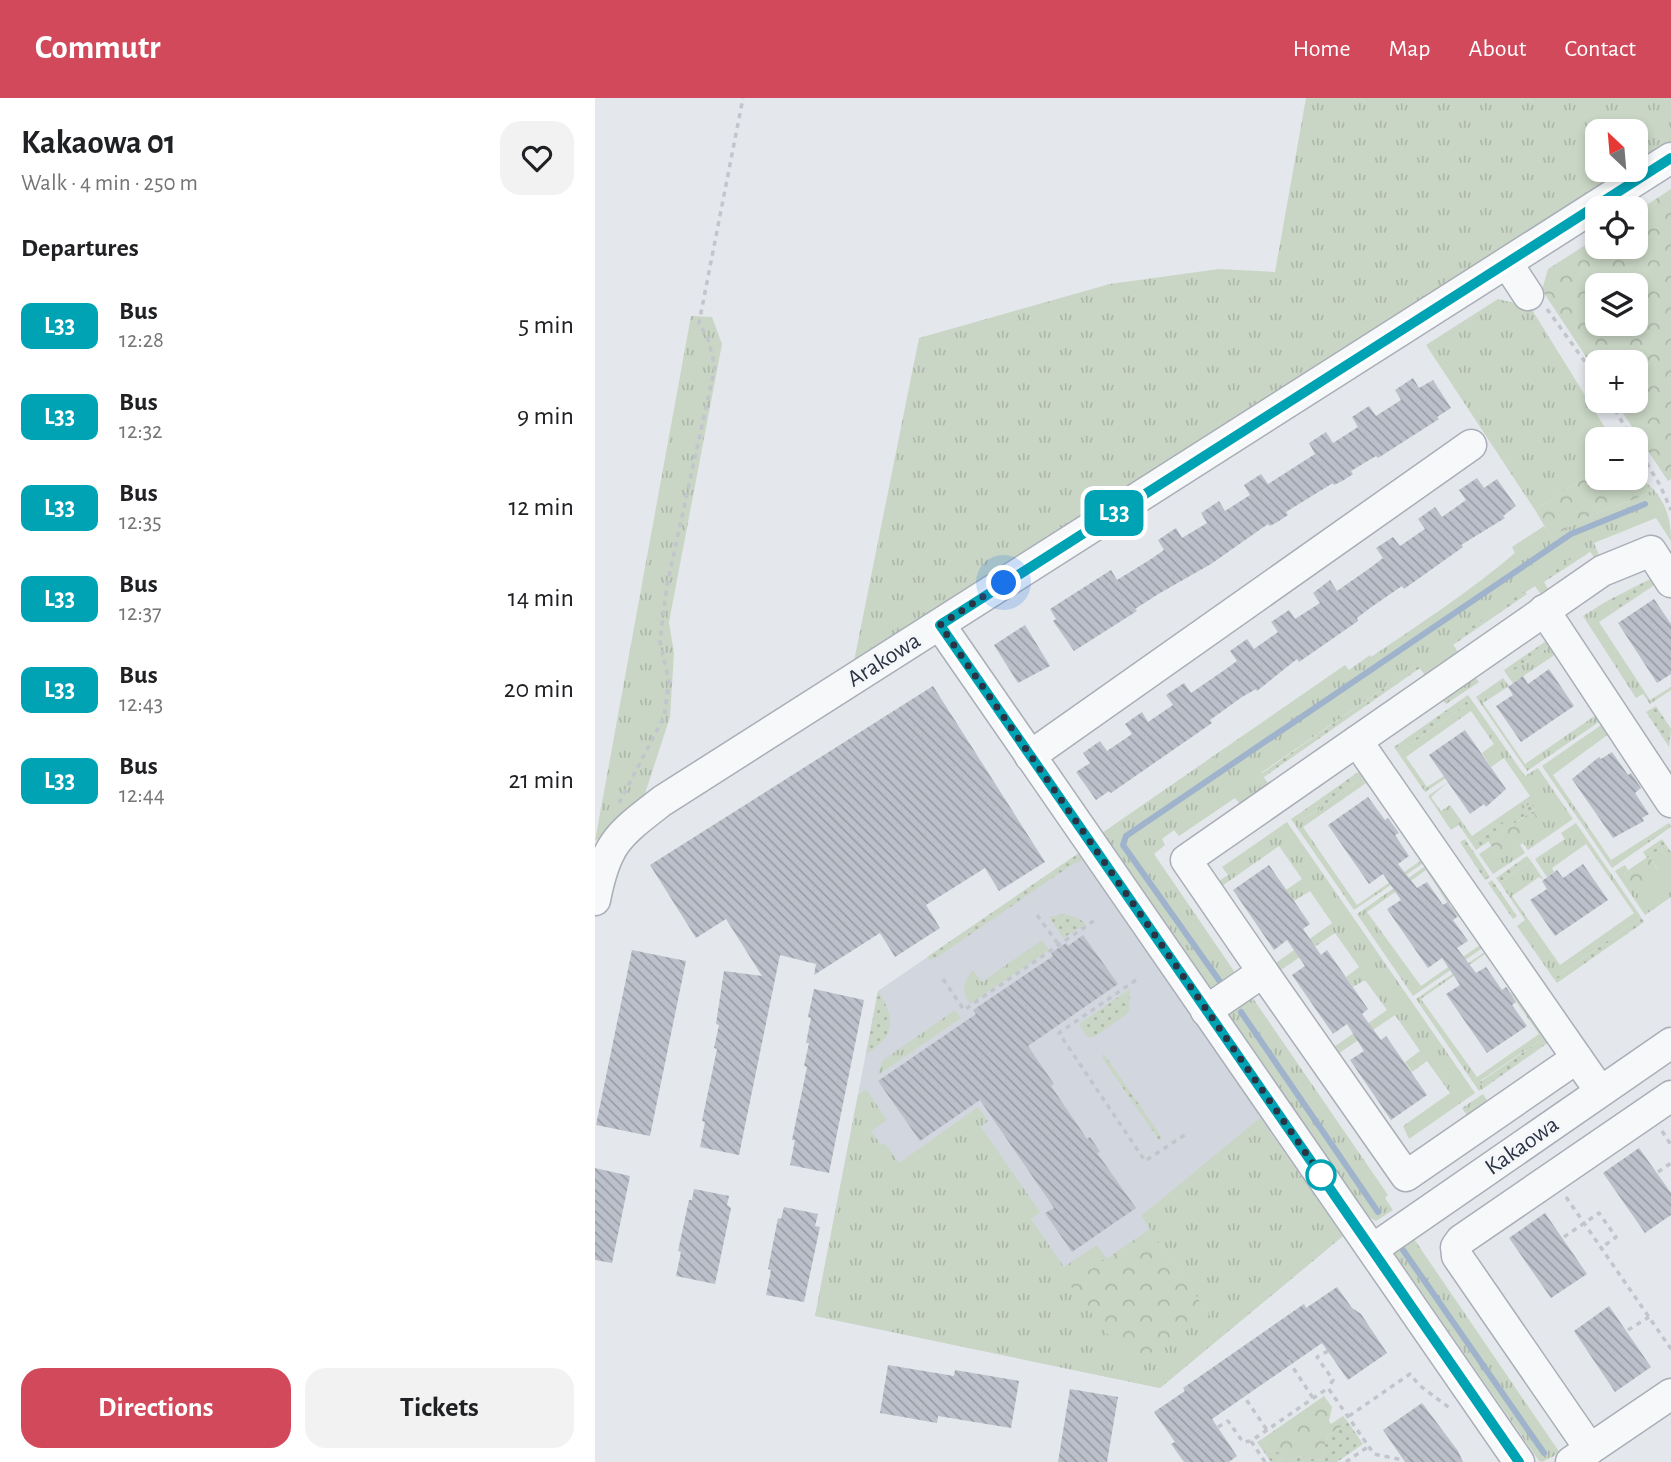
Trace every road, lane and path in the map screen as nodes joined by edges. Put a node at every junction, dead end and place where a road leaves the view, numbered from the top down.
1 (743, 98) edge
2 (1671, 158) edge
3 (1507, 263) junction
4 (1528, 295) joint
5 (1585, 362) edge
6 (1471, 445) dead end
7 (1648, 466) edge
8 (1671, 510) edge
9 (1671, 582) edge
10 (1543, 610) junction
11 (940, 625) junction
12 (1357, 741) junction
13 (1030, 756) junction
14 (1671, 802) edge
15 (614, 813) dead end
16 (595, 900) edge
17 (1037, 915) dead end
18 (1095, 920) dead end
19 (1059, 945) junction
20 (1263, 972) junction
21 (943, 979) dead end
22 (1136, 980) dead end
23 (1206, 1011) junction
24 (1671, 1043) edge
25 (1577, 1058) junction
26 (1644, 1061) junction
27 (1600, 1091) junction
28 (1670, 1098) edge
29 (1475, 1129) junction
30 (1660, 1129) dead end
31 (1186, 1134) dead end
32 (1671, 1145) edge
33 (1499, 1162) junction
34 (1671, 1163) edge
35 (1658, 1172) dead end
36 (1565, 1196) dead end
37 (1584, 1223) junction
38 (1564, 1237) dead end
39 (1601, 1248) junction
40 (1373, 1249) junction
41 (1649, 1317) junction
42 (1628, 1330) dead end
43 (1671, 1349) edge
44 (1328, 1351) dead end
45 (1288, 1360) dead end
46 (1328, 1388) junction
47 (1241, 1392) dead end
48 (1671, 1394) edge
49 (1313, 1398) junction
50 (1459, 1405) dead end
51 (1348, 1416) junction
52 (1217, 1427) dead end
53 (1267, 1430) junction
54 (1251, 1441) junction
55 (1369, 1446) junction
56 (1581, 1456) edge
57 (1407, 1457) dead end
58 (1265, 1462) edge
59 (1346, 1462) edge
60 (1519, 1462) edge

1 - 15 path
2 - 3 street, Arakowa
3 - 4 street
3 - 11 street, Arakowa
4 - 5 path
6 - 13 street
7 - 8 path
9 - 10 street
10 - 12 street
10 - 14 street
11 - 13 street
11 - 16 street, Arakowa
12 - 20 street
12 - 25 street
13 - 23 street
17 - 19 path
18 - 19 path
19 - 21 path
20 - 23 street
20 - 29 street
22 - 31 path
23 - 40 street
24 - 26 street, Kakaowa
25 - 27 street
25 - 29 street
26 - 27 street, Kakaowa
26 - 28 street
27 - 33 street, Kakaowa
28 - 56 street
29 - 33 street
30 - 32 path
33 - 40 street, Kakaowa
34 - 35 path
36 - 37 path
37 - 38 path
37 - 39 path
37 - 39 path
39 - 41 path
40 - 60 street
41 - 42 path
41 - 43 path
44 - 46 path
45 - 49 path
46 - 49 path
46 - 51 path
47 - 53 path
48 - 56 street
49 - 53 path
50 - 51 path
51 - 55 path
52 - 54 path
53 - 54 path
54 - 58 path
55 - 57 path
55 - 59 path

